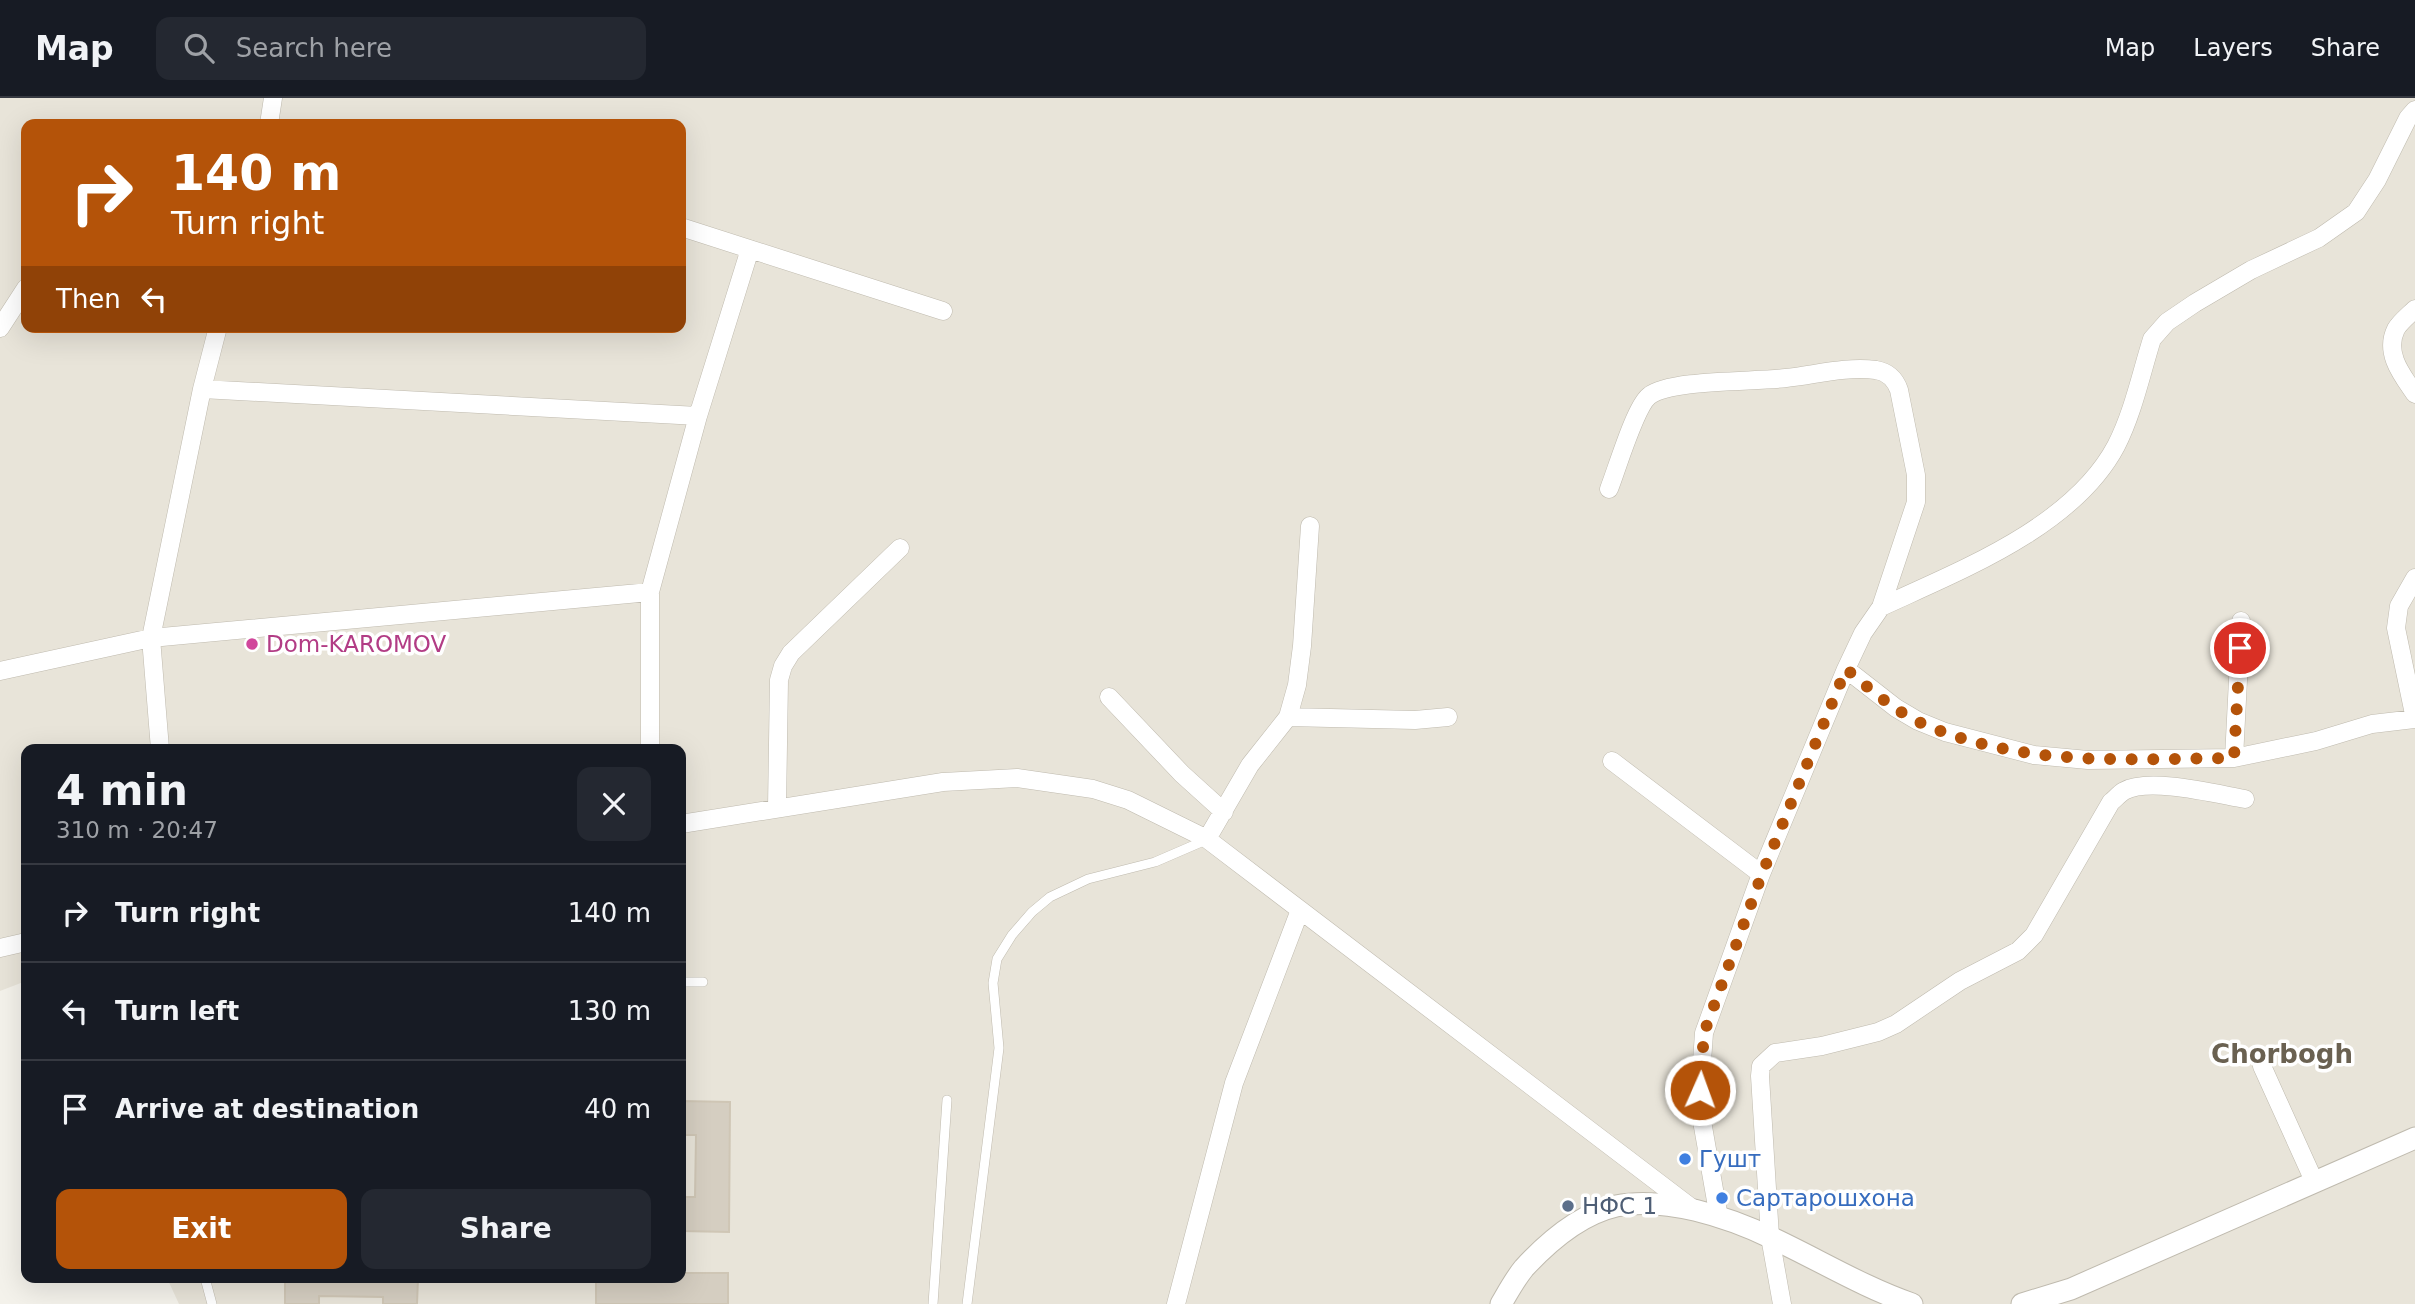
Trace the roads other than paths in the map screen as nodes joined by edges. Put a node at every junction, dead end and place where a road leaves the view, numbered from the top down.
1 (273, 98) edge
2 (2415, 110) edge
3 (270, 119) edge
4 (686, 229) edge
5 (750, 249) junction
6 (21, 296) edge
7 (2415, 309) edge
8 (943, 311) dead end
9 (0, 328) edge
10 (216, 333) edge
11 (202, 389) junction
12 (2415, 394) edge
13 (698, 416) junction
14 (1609, 489) dead end
15 (1310, 526) dead end
16 (900, 548) dead end
17 (2415, 578) edge
18 (650, 592) junction
19 (1881, 607) junction
20 (2241, 621) dead end
21 (151, 638) junction
22 (1846, 669) junction
23 (0, 671) edge
24 (1109, 697) dead end
25 (1288, 717) junction
26 (1448, 717) dead end
27 (2415, 719) edge
28 (160, 744) edge
29 (650, 744) edge
30 (2234, 758) junction
31 (1612, 761) dead end
32 (2245, 799) dead end
33 (777, 808) junction
34 (1224, 812) junction
35 (686, 823) edge
36 (1207, 839) junction
37 (1762, 874) junction
38 (1300, 910) junction
39 (21, 943) edge
40 (0, 948) edge
41 (686, 982) edge
42 (703, 982) dead end
43 (2262, 1066) dead end
44 (947, 1100) dead end
45 (2415, 1138) edge
46 (2314, 1181) junction
47 (1693, 1209) junction
48 (1719, 1218) junction
49 (1770, 1237) junction
50 (206, 1283) edge
51 (212, 1304) edge
52 (933, 1304) edge
53 (967, 1304) edge
54 (1176, 1304) edge
55 (1500, 1304) edge
56 (1782, 1304) edge
57 (1912, 1304) edge
58 (2022, 1304) edge

1 - 3 street
2 - 19 street
4 - 5 street
5 - 8 street
5 - 13 street
6 - 9 street
7 - 12 street
10 - 11 street
11 - 13 street
11 - 21 street
13 - 18 street
14 - 19 street
15 - 25 street
16 - 33 street
17 - 27 street
18 - 21 street
18 - 29 street
19 - 22 street
20 - 30 street
21 - 23 street
21 - 28 street
22 - 30 street
22 - 37 street
24 - 34 street
25 - 26 street
25 - 34 street
27 - 30 street
31 - 37 street
32 - 49 street
33 - 35 street
33 - 36 street
34 - 36 street
36 - 38 street
36 - 53 lane
37 - 48 street
38 - 47 street
38 - 54 street
39 - 40 street
41 - 42 lane
43 - 46 street
44 - 52 lane
45 - 46 street
46 - 58 street
47 - 48 street
47 - 55 street
48 - 49 street
49 - 56 street
49 - 57 street
50 - 51 lane

